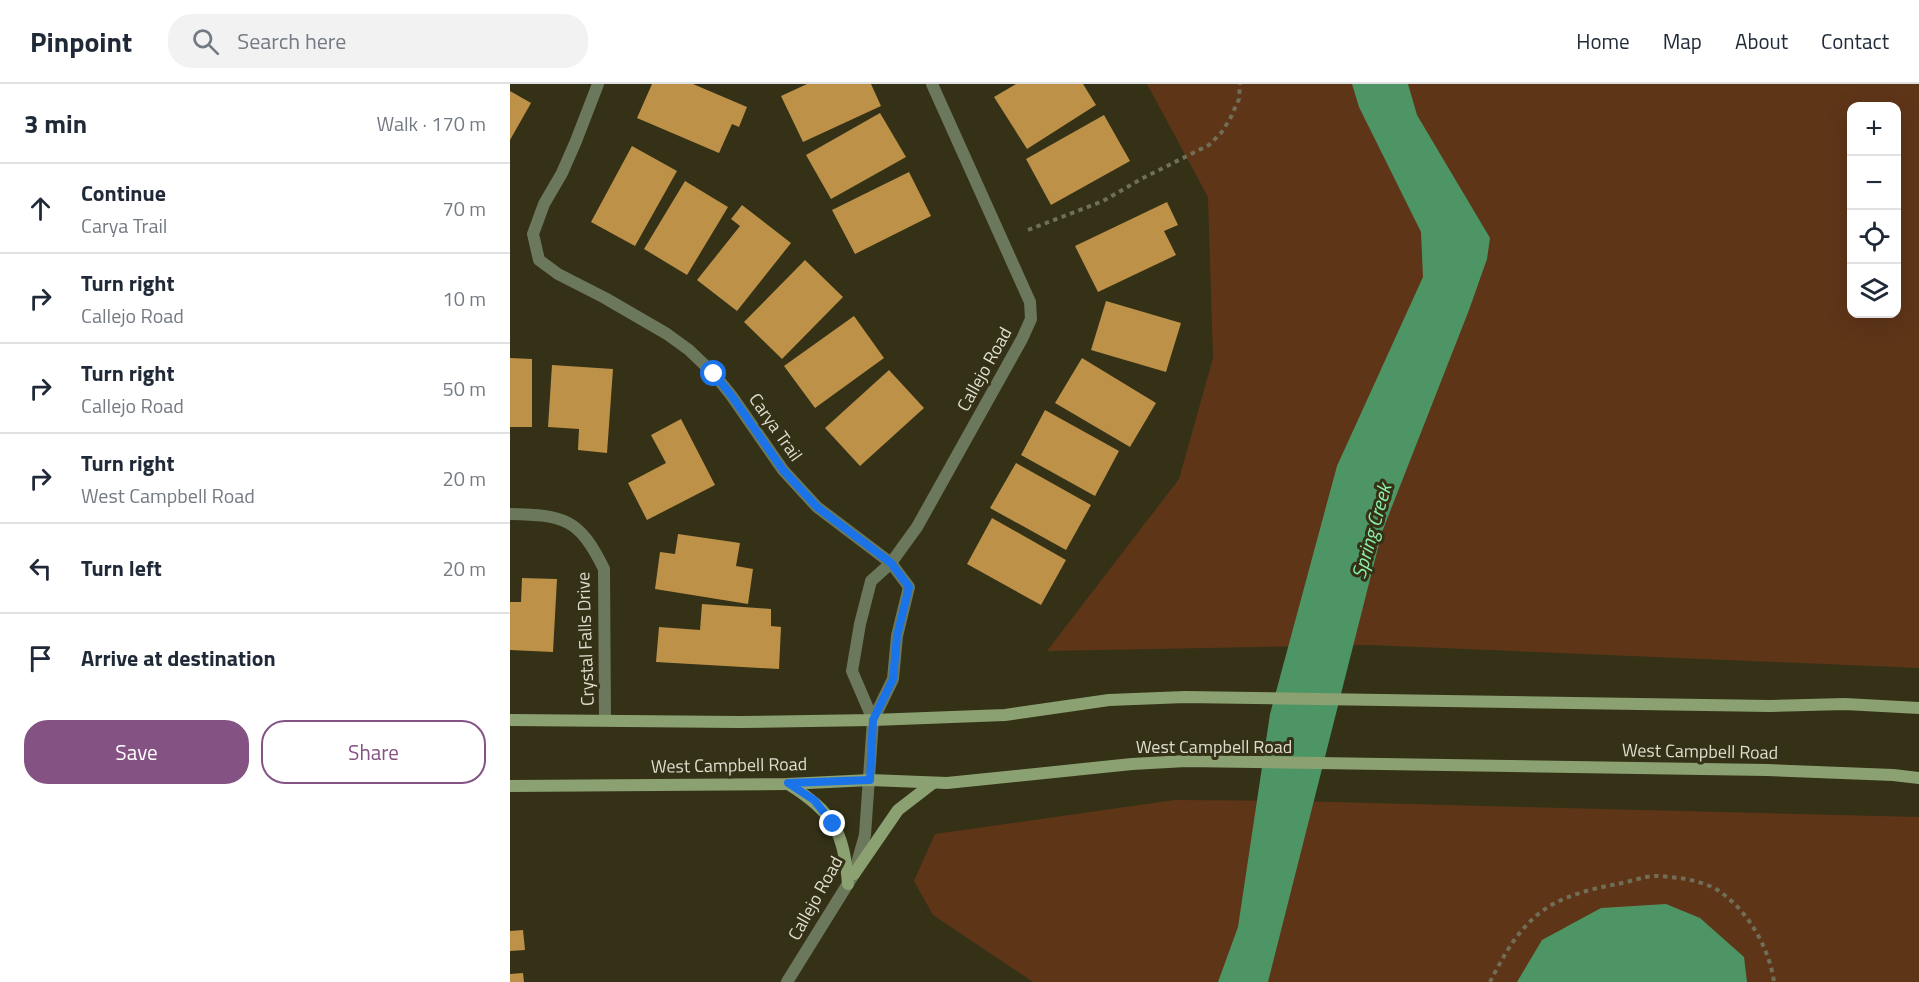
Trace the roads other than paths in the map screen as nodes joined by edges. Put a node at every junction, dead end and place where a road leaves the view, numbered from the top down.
1 (598, 84) edge
2 (932, 84) edge
3 (510, 514) edge
4 (891, 563) junction
5 (1919, 708) edge
6 (510, 720) edge
7 (605, 720) junction
8 (873, 720) junction
9 (1919, 778) edge
10 (870, 780) junction
11 (788, 783) junction
12 (933, 783) junction
13 (510, 786) edge
14 (851, 879) junction
15 (787, 982) edge

1 - 4 street, Carya Trail
2 - 4 street, Callejo Road
3 - 7 street, Crystal Falls Drive
4 - 8 street, Callejo Road
4 - 8 street, Callejo Road
5 - 8 main road
6 - 7 main road
7 - 8 main road
8 - 10 street, Callejo Road
9 - 12 main road, West Campbell Road
10 - 11 main road, West Campbell Road
10 - 12 main road, West Campbell Road
10 - 14 street, Callejo Road
11 - 13 main road, West Campbell Road
11 - 14 main road
12 - 14 main road
14 - 15 street, Callejo Road

